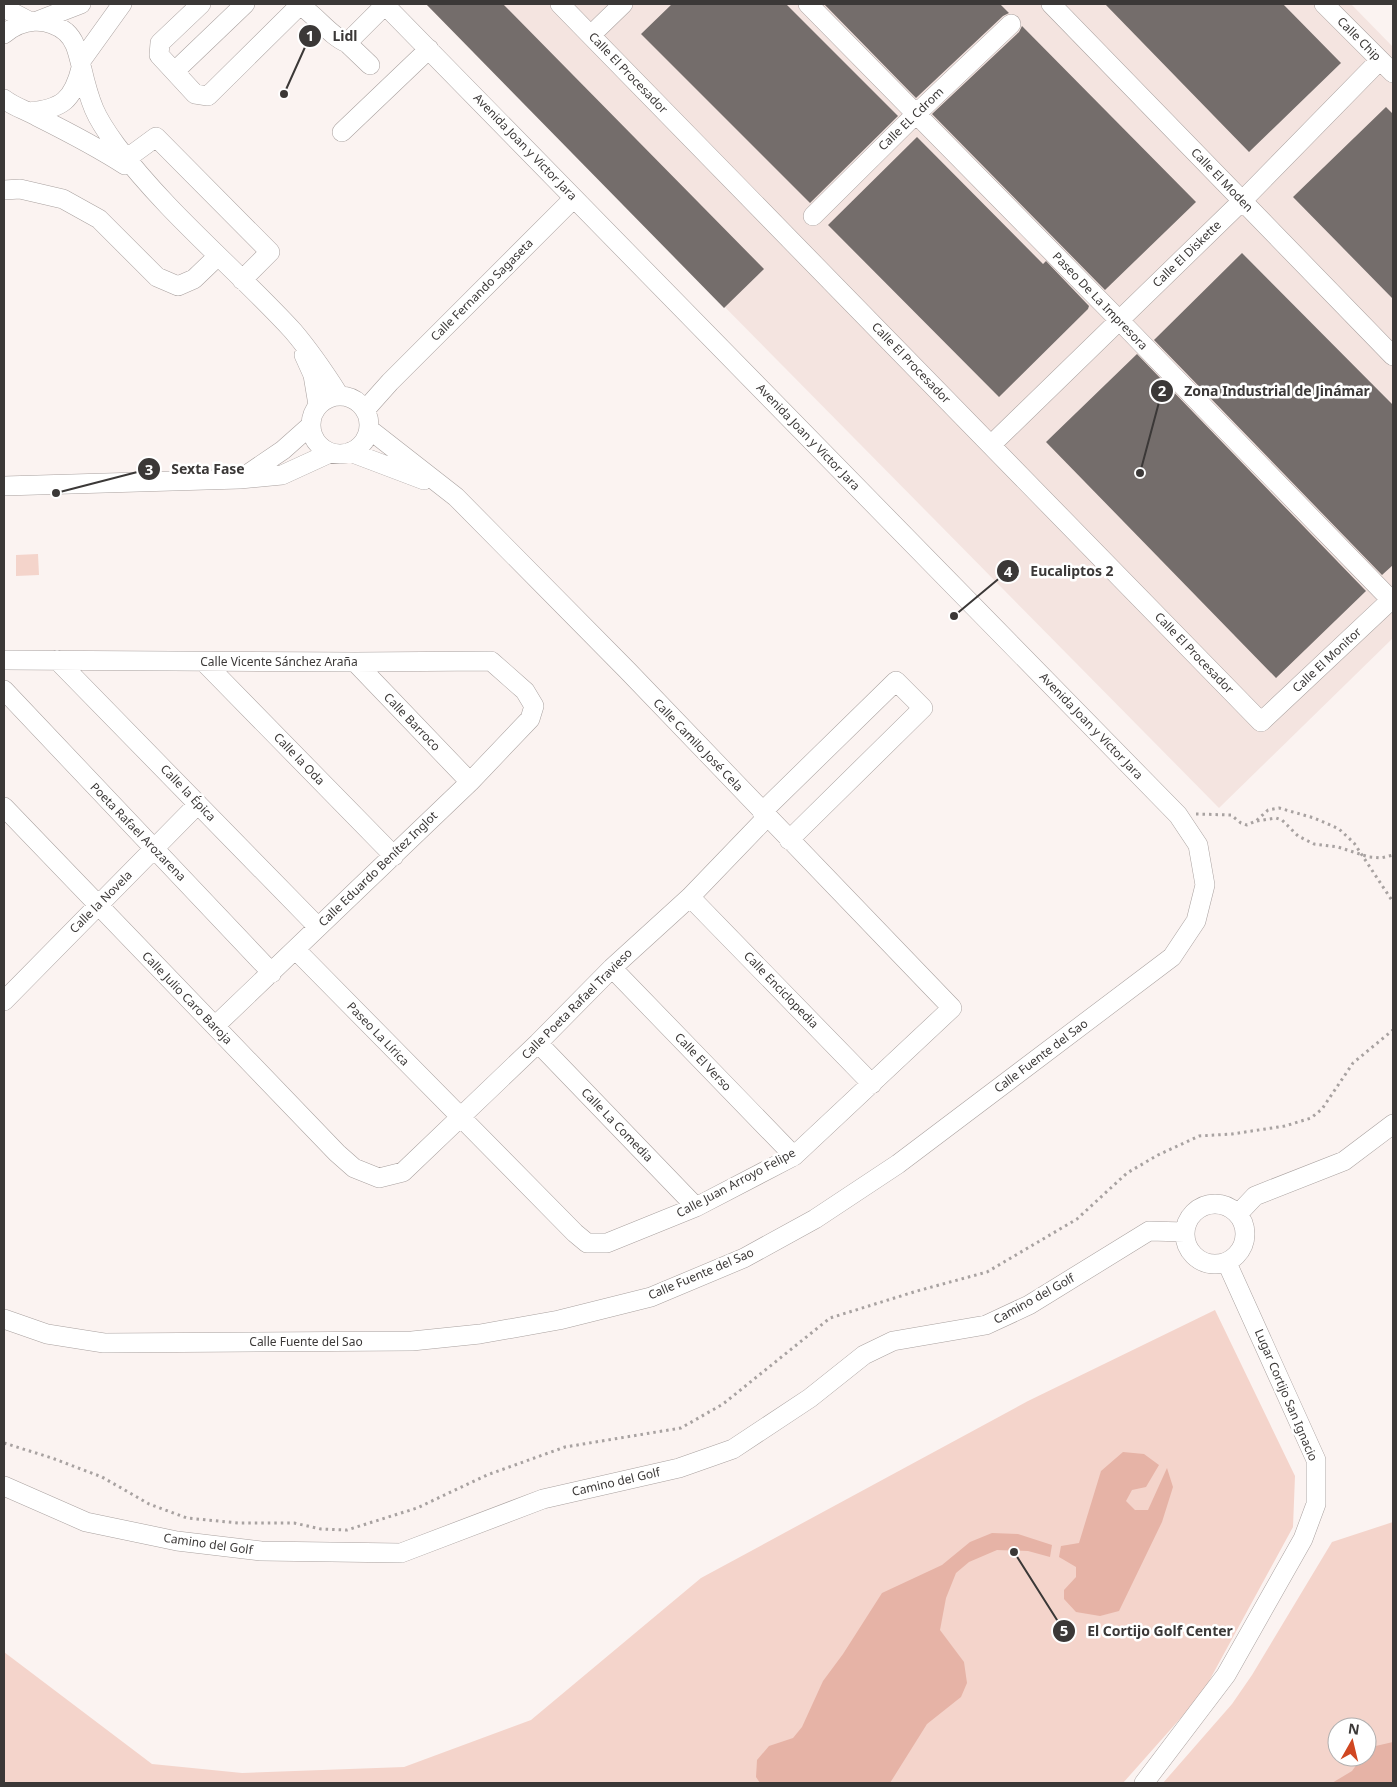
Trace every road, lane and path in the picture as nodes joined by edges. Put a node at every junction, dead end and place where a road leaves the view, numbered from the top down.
1 (81, 4) edge
2 (122, 4) edge
3 (201, 4) edge
4 (299, 4) edge
5 (385, 4) edge
6 (560, 4) edge
7 (623, 4) edge
8 (808, 4) edge
9 (1051, 4) edge
10 (1324, 4) edge
11 (239, 6) edge
12 (4, 8) edge
13 (33, 21) junction
14 (1011, 24) dead end
15 (4, 34) edge
16 (591, 35) junction
17 (347, 43) junction
18 (429, 49) junction
19 (1380, 60) junction
20 (81, 64) junction
21 (370, 65) dead end
22 (175, 71) junction
23 (1393, 73) edge
24 (12, 105) edge
25 (916, 114) junction
26 (342, 132) dead end
27 (126, 159) junction
28 (138, 174) junction
29 (4, 190) edge
30 (574, 198) junction
31 (1242, 201) junction
32 (813, 216) dead end
33 (218, 256) junction
34 (242, 280) junction
35 (1119, 320) junction
36 (293, 332) junction
37 (1393, 356) edge
38 (390, 382) junction
39 (344, 396) junction
40 (318, 405) junction
41 (365, 410) junction
42 (310, 426) junction
43 (369, 429) junction
44 (991, 445) junction
45 (350, 452) junction
46 (330, 453) junction
47 (240, 479) junction
48 (4, 486) edge
49 (440, 486) junction
50 (1392, 599) edge
51 (4, 660) edge
52 (57, 660) junction
53 (204, 662) junction
54 (355, 662) junction
55 (4, 690) edge
56 (534, 706) joint
57 (1261, 722) joint
58 (470, 782) junction
59 (198, 804) junction
60 (4, 807) edge
61 (764, 815) junction
62 (1178, 815) junction
63 (1256, 821) junction
64 (789, 840) junction
65 (154, 848) junction
66 (1361, 854) junction
67 (394, 856) junction
68 (1393, 856) edge
69 (1205, 885) joint
70 (690, 897) junction
71 (1393, 902) edge
72 (98, 905) junction
73 (318, 927) junction
74 (296, 950) junction
75 (612, 968) junction
76 (272, 973) junction
77 (4, 1001) edge
78 (952, 1008) joint
79 (216, 1026) junction
80 (1393, 1030) edge
81 (538, 1043) junction
82 (872, 1084) junction
83 (460, 1118) junction
84 (1393, 1124) edge
85 (794, 1156) junction
86 (379, 1178) joint
87 (696, 1207) junction
88 (1238, 1214) junction
89 (1185, 1232) junction
90 (1227, 1263) junction
91 (4, 1319) edge
92 (4, 1443) edge
93 (4, 1486) edge
94 (1144, 1783) edge

1 - 13 street
2 - 20 street
3 - 22 street
4 - 17 street
4 - 22 street
5 - 17 street
5 - 18 street, Avenida Joan y Victor Jara
6 - 16 street, Calle El Procesador
7 - 16 street
8 - 25 street, Paseo De La Impresora
9 - 31 street, Calle El Moden
10 - 19 street, Calle Chip
11 - 22 street
12 - 13 street
13 - 15 street
13 - 20 street
14 - 25 street, Calle EL Cdrom
16 - 44 street, Calle El Procesador
17 - 21 street
18 - 26 street
18 - 30 street, Avenida Joan y Victor Jara
19 - 23 street, Calle Chip
19 - 31 street, Calle El Diskette
20 - 24 street
20 - 27 street
24 - 28 street
25 - 32 street, Calle EL Cdrom
25 - 35 street, Paseo De La Impresora
27 - 28 street
27 - 34 street
28 - 33 street
29 - 33 street
30 - 38 street, Calle Fernando Sagaseta
30 - 62 street, Avenida Joan y Victor Jara
31 - 35 street, Calle El Diskette
31 - 37 street, Calle El Moden
33 - 34 street
34 - 36 street
35 - 44 street, Calle El Diskette
35 - 50 street, Paseo De La Impresora
36 - 39 street
36 - 40 street
38 - 39 street, Calle Fernando Sagaseta
38 - 41 street, Calle Fernando Sagaseta
39 - 40 street
39 - 41 street
40 - 42 street
41 - 43 street
42 - 46 street
42 - 47 street
43 - 45 street
43 - 49 street, Calle Camilo José Cela
44 - 57 street, Calle El Procesador
45 - 46 street
45 - 49 street, Calle Camilo José Cela
46 - 47 street
47 - 48 street
49 - 61 street, Calle Camilo José Cela
50 - 57 street, Calle El Monitor
51 - 52 street, Calle Vicente Sánchez Araña
52 - 53 street, Calle Vicente Sánchez Araña
52 - 59 street, Calle la Épica
53 - 54 street, Calle Vicente Sánchez Araña
53 - 67 street, Calle la Oda
54 - 56 street, Calle Vicente Sánchez Araña
54 - 58 street, Calle Barroco
55 - 65 street, Poeta Rafael Arozarena
56 - 58 street, Calle Eduardo Benítez Inglot
58 - 67 street, Calle Eduardo Benítez Inglot
59 - 65 street, Calle la Novela
59 - 73 street, Calle la Épica
60 - 72 street, Calle Julio Caro Baroja
61 - 64 street, Calle Camilo José Cela
61 - 64 street, Calle Poeta Rafael Travieso
61 - 70 street, Calle Poeta Rafael Travieso
62 - 63 path
62 - 69 street, Avenida Joan y Victor Jara
63 - 66 path
63 - 66 path
64 - 78 street, Calle Camilo José Cela
65 - 72 street, Calle la Novela
65 - 76 street, Poeta Rafael Arozarena
66 - 68 path
66 - 71 path
67 - 73 street, Calle Eduardo Benítez Inglot
69 - 91 street, Calle Fuente del Sao
70 - 75 street, Calle Poeta Rafael Travieso
70 - 82 street, Calle Enciclopedia
72 - 77 street, Calle la Novela
72 - 79 street, Calle Julio Caro Baroja
73 - 74 street, Calle Eduardo Benítez Inglot
74 - 76 street, Calle Eduardo Benítez Inglot
74 - 83 street, Paseo La Lírica
75 - 81 street, Calle Poeta Rafael Travieso
75 - 85 street, Calle El Verso
76 - 79 street, Calle Eduardo Benítez Inglot
78 - 82 street, Calle Juan Arroyo Felipe
79 - 86 street, Calle Julio Caro Baroja
80 - 92 path
81 - 83 street, Calle Poeta Rafael Travieso
81 - 87 street, Calle La Comedia
82 - 85 street, Calle Juan Arroyo Felipe
83 - 86 street, Calle Poeta Rafael Travieso
83 - 87 street, Calle Juan Arroyo Felipe
84 - 88 street
85 - 87 street, Calle Juan Arroyo Felipe
88 - 89 street
88 - 90 street
89 - 90 street
89 - 93 street, Camino del Golf
90 - 94 street, Lugar Cortijo San Ignacio

